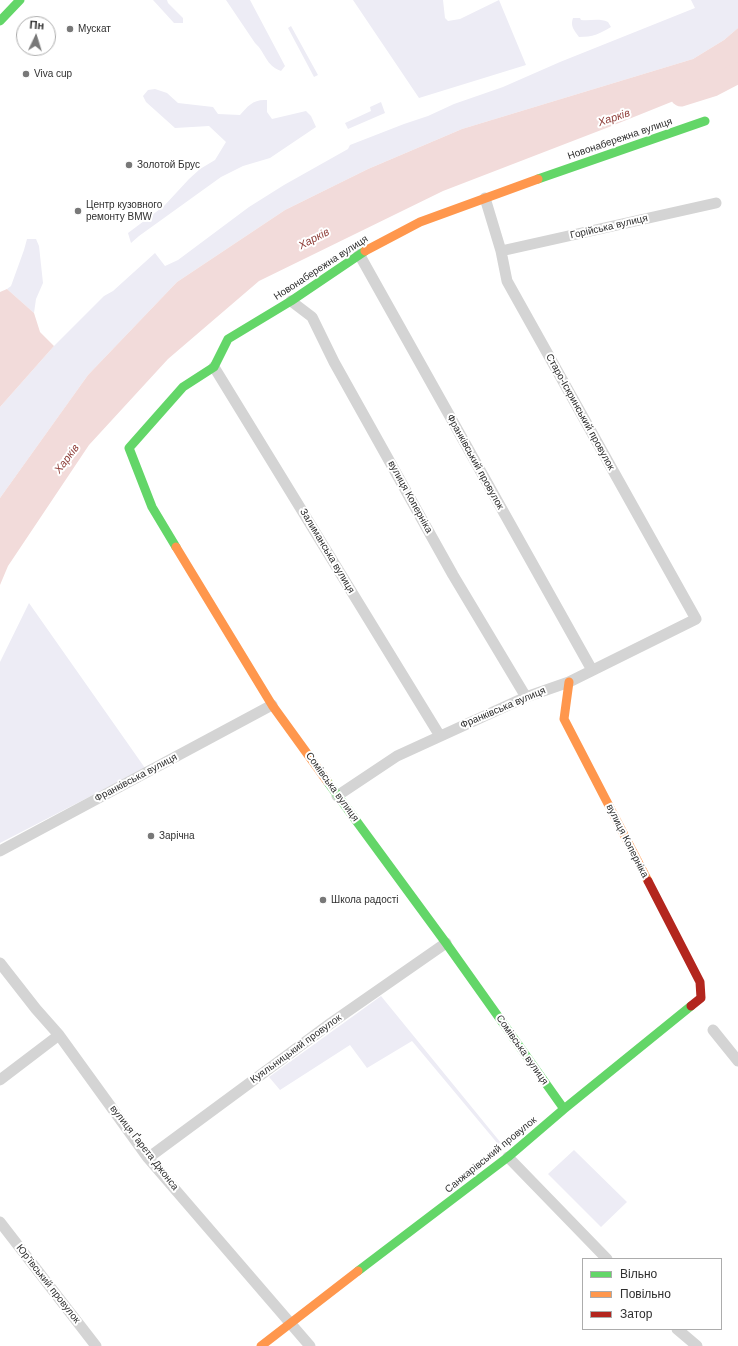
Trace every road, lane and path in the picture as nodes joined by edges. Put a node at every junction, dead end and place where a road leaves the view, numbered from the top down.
1 (20, 0) edge
2 (0, 21) edge
3 (705, 121) dead end
4 (485, 198) junction
5 (716, 203) dead end
6 (501, 251) junction
7 (359, 254) junction
8 (291, 302) junction
9 (214, 367) junction
10 (696, 619) joint
11 (592, 670) junction
12 (569, 682) junction
13 (526, 697) junction
14 (272, 705) junction
15 (440, 736) junction
16 (338, 796) junction
17 (0, 851) edge
18 (446, 943) junction
19 (0, 963) edge
20 (701, 998) joint
21 (713, 1030) dead end
22 (59, 1035) junction
23 (738, 1061) edge
24 (0, 1080) edge
25 (564, 1109) junction
26 (148, 1158) junction
27 (508, 1158) junction
28 (0, 1222) edge
29 (606, 1258) edge
30 (292, 1323) junction
31 (678, 1330) edge
32 (96, 1346) edge
33 (260, 1346) edge
34 (310, 1346) edge
35 (696, 1346) edge

1 - 2 street
3 - 4 street, Новонабережна вулиця
4 - 6 street, Старо-Іскринський провулок
4 - 7 street, Новонабережна вулиця
5 - 6 street, Горійська вулиця
6 - 10 street, Старо-Іскринський провулок
7 - 8 street, Новонабережна вулиця
7 - 11 street, Франківський провулок
8 - 9 street, Новонабережна вулиця
8 - 13 street, вулиця Коперніка
9 - 14 street, Сомівська вулиця
9 - 15 street, Залиманська вулиця
10 - 11 street, Франківська вулиця
11 - 12 street, Франківська вулиця
12 - 13 street, Франківська вулиця
12 - 20 street, вулиця Коперніка
13 - 15 street, Франківська вулиця
14 - 16 street, Сомівська вулиця
14 - 17 street, Франківська вулиця
15 - 16 street, Франківська вулиця
16 - 18 street, Сомівська вулиця
18 - 25 street, Сомівська вулиця
18 - 26 street, Куяльницький провулок
19 - 22 street, вулиця Ґарета Джонса
20 - 25 street, Санжарівський провулок
21 - 23 street
22 - 24 street
22 - 26 street, вулиця Ґарета Джонса
25 - 27 street, Санжарівський провулок
26 - 30 street, вулиця Ґарета Джонса
27 - 29 street
27 - 30 street, Санжарівський провулок
28 - 32 street, Юр’ївський провулок
30 - 33 street, Санжарівський провулок
30 - 34 street, вулиця Ґарета Джонса
31 - 35 street

